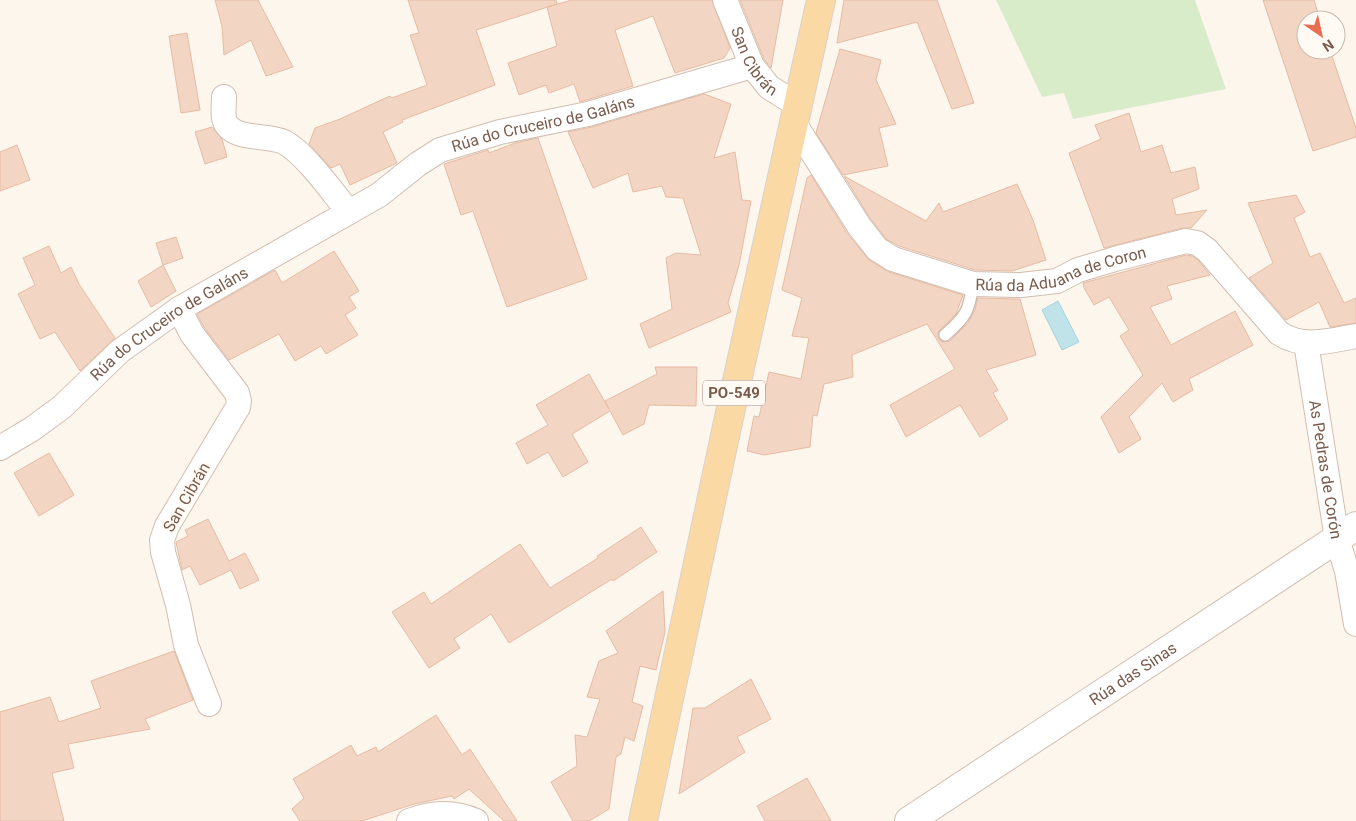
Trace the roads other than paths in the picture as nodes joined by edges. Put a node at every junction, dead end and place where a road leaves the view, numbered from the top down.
1 (725, 0) edge
2 (821, 0) edge
3 (752, 66) junction
4 (224, 97) dead end
5 (796, 115) junction
6 (349, 212) junction
7 (973, 284) junction
8 (179, 309) junction
9 (946, 335) dead end
10 (1356, 336) edge
11 (1306, 343) junction
12 (0, 448) edge
13 (1346, 533) edge
14 (1356, 624) edge
15 (209, 704) dead end
16 (409, 821) edge
17 (476, 821) edge
18 (643, 821) edge
19 (909, 821) edge

1 - 3 street, San Cibrán
2 - 5 main road, PO-549
3 - 5 street, San Cibrán
3 - 6 street, Rúa do Cruceiro de Galáns
4 - 6 street
5 - 7 street, Rúa da Aduana de Coron
5 - 18 main road, PO-549
6 - 8 street, Rúa do Cruceiro de Galáns
7 - 9 lane
7 - 11 street, Rúa da Aduana de Coron
8 - 12 street, Rúa do Cruceiro de Galáns
8 - 15 street, San Cibrán
10 - 11 street, Rúa da Aduana de Coron
11 - 13 street, As Pedras de Corón
13 - 14 street, As Pedras de Corón
13 - 19 street, Rúa das Sinas
16 - 17 street

